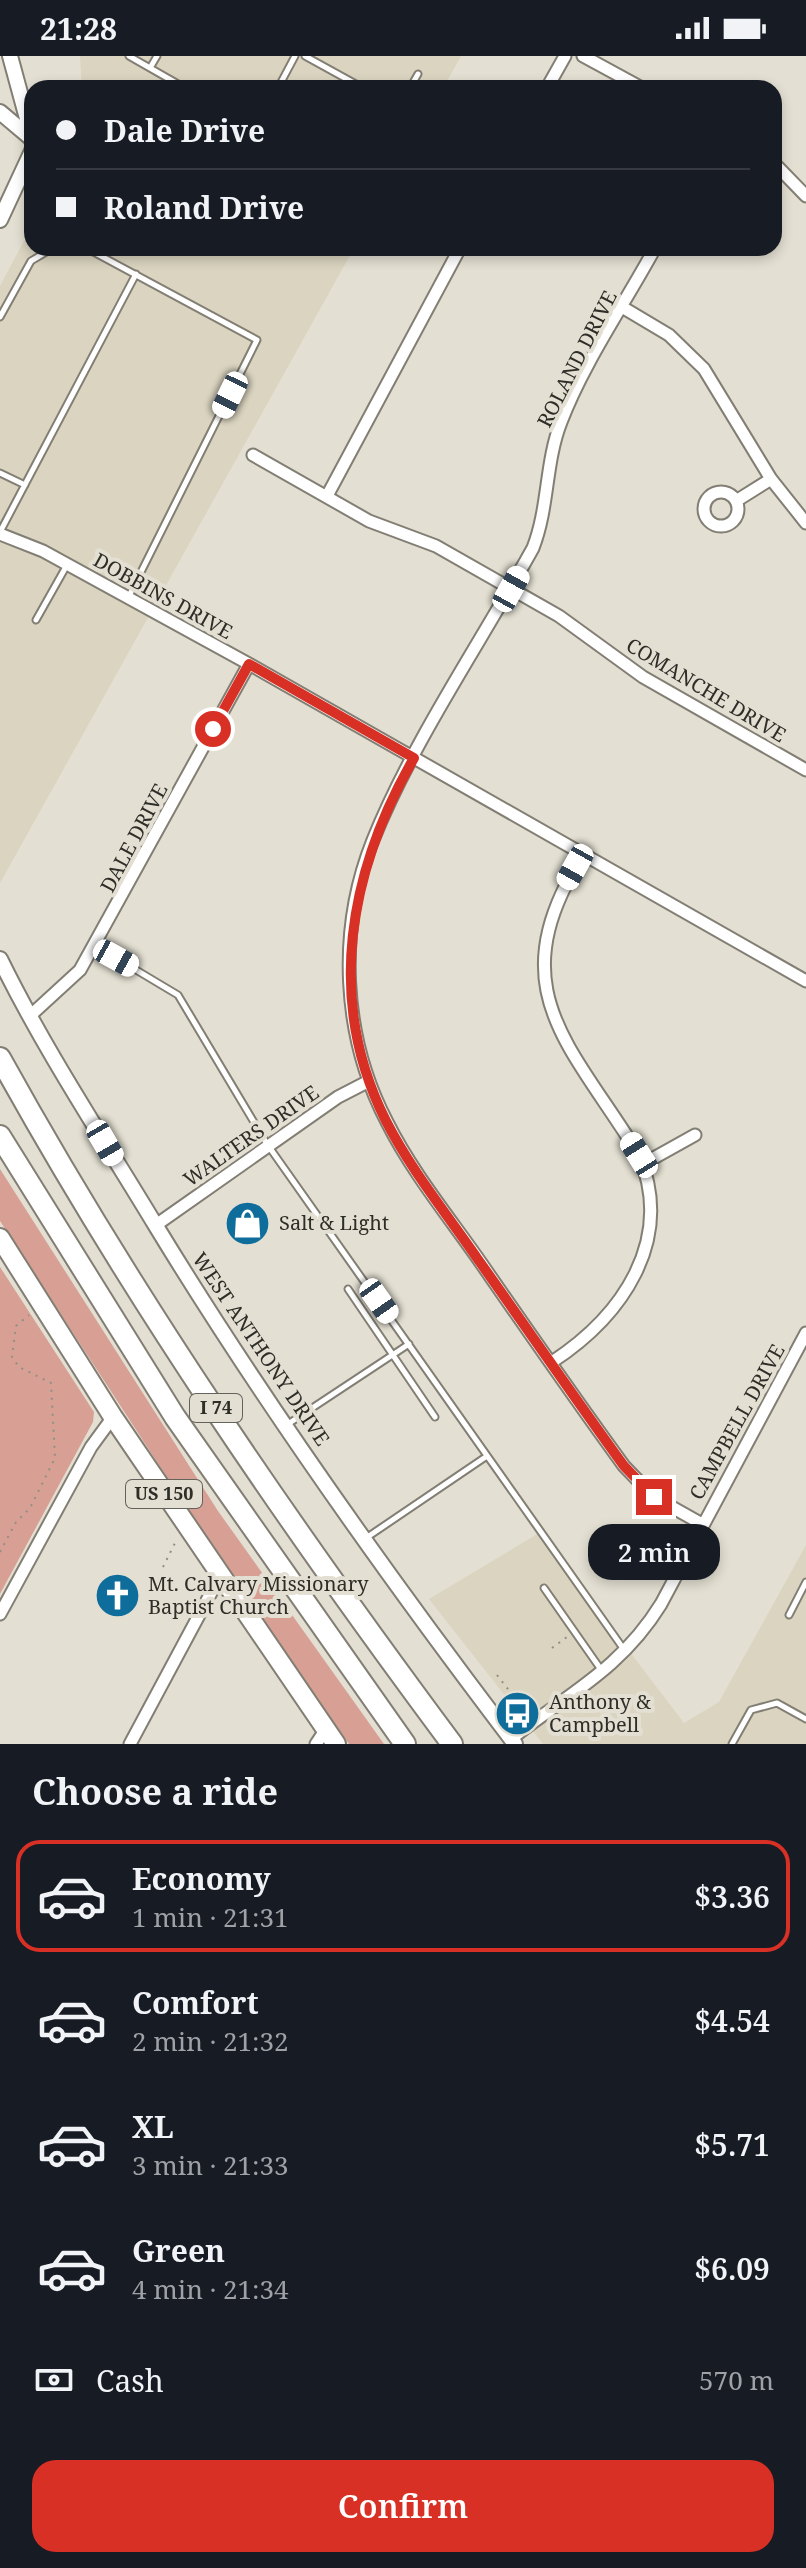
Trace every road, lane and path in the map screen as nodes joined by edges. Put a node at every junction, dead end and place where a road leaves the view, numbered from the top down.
1 (9, 56) edge
2 (129, 56) edge
3 (157, 56) edge
4 (295, 56) edge
5 (305, 56) edge
6 (565, 56) edge
7 (583, 56) edge
8 (150, 68) junction
9 (0, 69) edge
10 (418, 74) dead end
11 (171, 80) edge
12 (282, 80) edge
13 (348, 80) edge
14 (415, 80) edge
15 (552, 80) edge
16 (627, 80) edge
17 (24, 99) edge
18 (0, 112) edge
19 (24, 132) edge
20 (24, 168) edge
21 (782, 171) edge
22 (806, 196) edge
23 (0, 220) edge
24 (39, 256) edge
25 (101, 256) edge
26 (456, 256) edge
27 (651, 256) edge
28 (136, 274) junction
29 (622, 307) junction
30 (0, 317) edge
31 (253, 455) dead end
32 (0, 473) edge
33 (771, 479) junction
34 (25, 485) junction
35 (327, 496) junction
36 (736, 501) dead end
37 (806, 523) edge
38 (0, 534) edge
39 (68, 564) junction
40 (511, 589) junction
41 (128, 598) junction
42 (36, 620) dead end
43 (249, 664) junction
44 (414, 758) junction
45 (806, 770) edge
46 (583, 855) junction
47 (95, 946) junction
48 (0, 959) edge
49 (806, 981) edge
50 (32, 1014) junction
51 (0, 1058) edge
52 (369, 1081) junction
53 (695, 1135) dead end
54 (0, 1136) edge
55 (267, 1144) junction
56 (643, 1164) junction
57 (156, 1225) junction
58 (0, 1238) edge
59 (348, 1289) dead end
60 (29, 1315) dead end
61 (806, 1333) edge
62 (409, 1344) junction
63 (803, 1346) edge
64 (392, 1354) junction
65 (552, 1362) junction
66 (113, 1417) junction
67 (435, 1417) dead end
68 (287, 1425) junction
69 (487, 1456) junction
70 (702, 1524) junction
71 (365, 1538) junction
72 (177, 1540) dead end
73 (0, 1552) edge
74 (163, 1567) dead end
75 (220, 1576) junction
76 (806, 1582) edge
77 (544, 1588) dead end
78 (0, 1614) edge
79 (789, 1615) dead end
80 (574, 1631) junction
81 (552, 1648) dead end
82 (626, 1652) junction
83 (603, 1672) junction
84 (497, 1675) dead end
85 (806, 1719) edge
86 (533, 1722) junction
87 (326, 1739) edge
88 (513, 1742) edge
89 (130, 1744) edge
90 (405, 1744) edge
91 (452, 1744) edge
92 (732, 1744) edge

1 - 9 street
1 - 17 street
2 - 8 lane
3 - 8 lane
4 - 12 lane
5 - 13 lane
6 - 15 street
7 - 16 street
8 - 11 lane
10 - 14 lane
18 - 19 street
20 - 23 street
21 - 22 street
24 - 30 lane
25 - 28 lane
26 - 35 street
27 - 29 street, ROLAND DRIVE
28 - 34 lane
28 - 41 lane
29 - 33 street
29 - 40 street, ROLAND DRIVE
31 - 35 street, COMANCHE DRIVE
32 - 34 lane
33 - 36 street
33 - 37 street
34 - 38 lane
35 - 40 street, COMANCHE DRIVE
38 - 39 street, DOBBINS DRIVE
39 - 41 street, DOBBINS DRIVE
39 - 42 lane
40 - 44 street, ROLAND DRIVE
40 - 45 street, COMANCHE DRIVE
41 - 43 street, DOBBINS DRIVE
43 - 44 street, DOBBINS DRIVE
43 - 47 street, DALE DRIVE
44 - 46 street, DOBBINS DRIVE
44 - 52 street, ROLAND DRIVE
46 - 49 street, DOBBINS DRIVE
46 - 56 street
47 - 50 street, DALE DRIVE
47 - 55 lane
48 - 50 street, WEST ANTHONY DRIVE
50 - 57 street, WEST ANTHONY DRIVE
51 - 91 highway, I 74
52 - 55 street, WALTERS DRIVE
52 - 65 street, ROLAND DRIVE
53 - 56 street
54 - 90 highway, I 74
55 - 57 street, WALTERS DRIVE
55 - 62 lane
56 - 65 street
57 - 68 street, WEST ANTHONY DRIVE
58 - 66 main road, US 150
59 - 64 lane
60 - 73 path
61 - 63 street, CAMPBELL DRIVE
62 - 64 lane
62 - 69 lane
63 - 70 street, CAMPBELL DRIVE
64 - 67 lane
64 - 68 lane
65 - 70 street, ROLAND DRIVE
66 - 75 main road, US 150
66 - 78 street
68 - 71 street, WEST ANTHONY DRIVE
69 - 71 lane
69 - 82 lane
70 - 82 street, CAMPBELL DRIVE
71 - 88 street, WEST ANTHONY DRIVE
72 - 74 path
75 - 87 main road, US 150
75 - 89 street
76 - 79 lane
77 - 80 lane
80 - 81 path
80 - 83 lane
82 - 83 street, CAMPBELL DRIVE
83 - 86 street, CAMPBELL DRIVE
84 - 86 path
85 - 92 lane
86 - 88 street, CAMPBELL DRIVE

